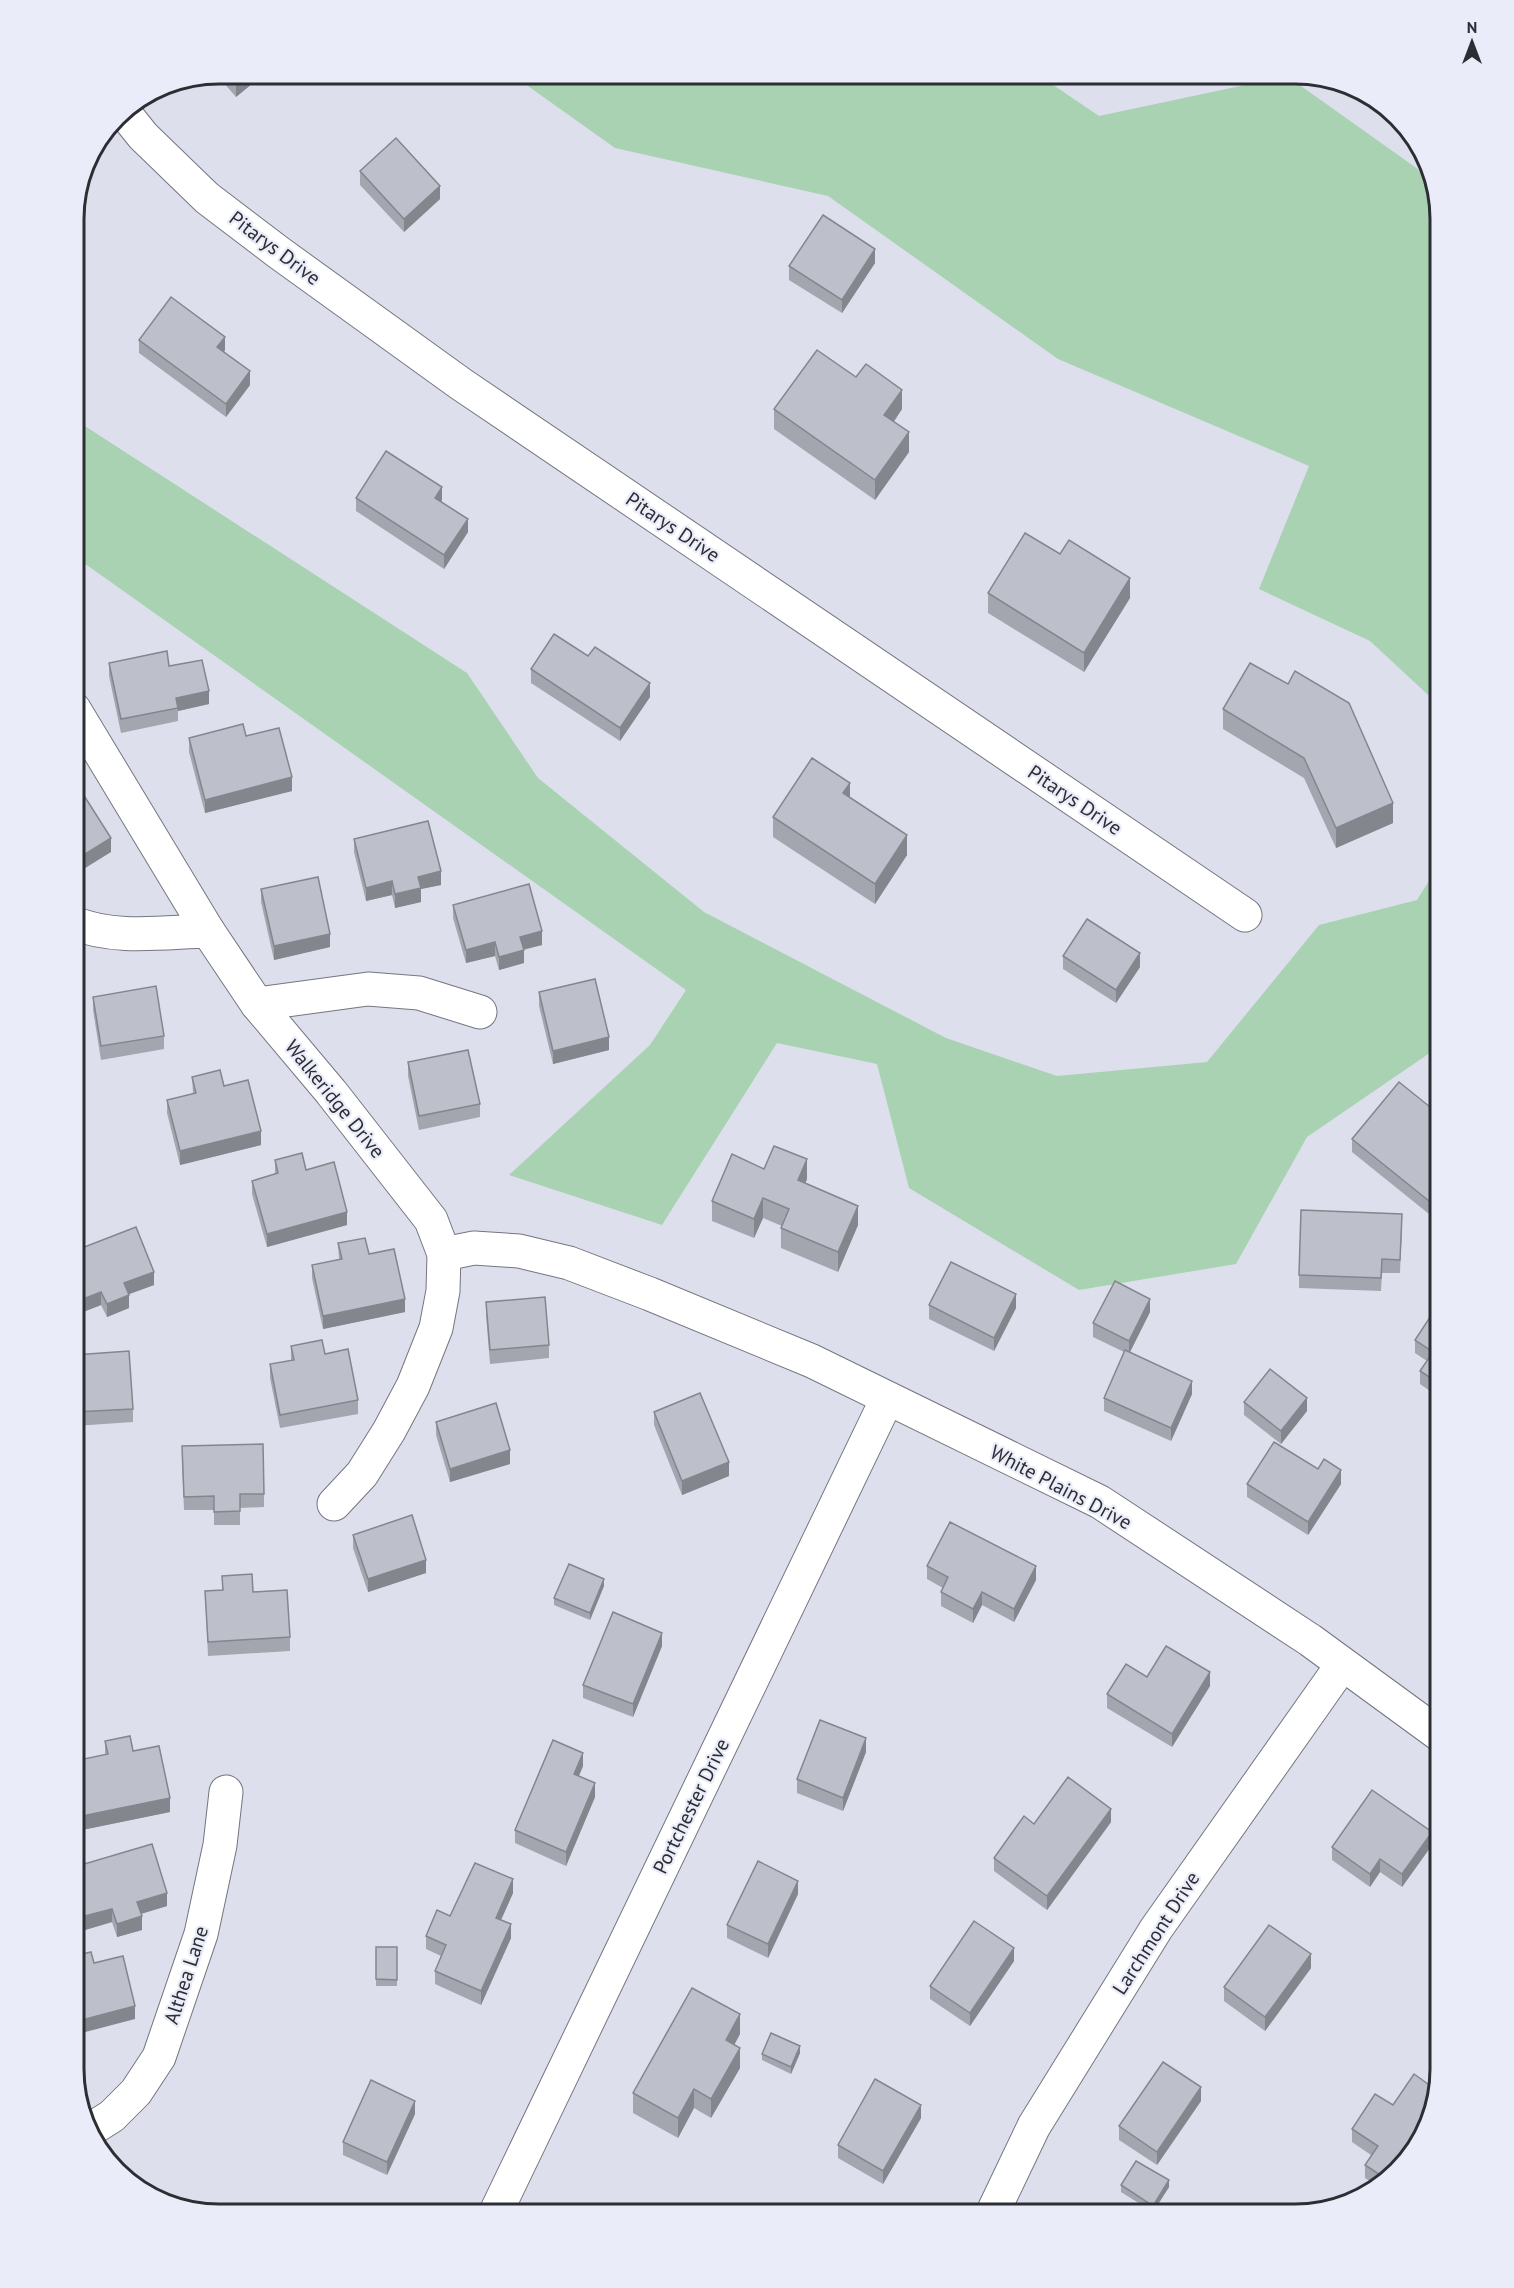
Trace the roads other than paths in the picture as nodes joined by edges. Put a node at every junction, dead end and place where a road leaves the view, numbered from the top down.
1 (129, 118) edge
2 (84, 726) edge
3 (1245, 915) dead end
4 (84, 925) edge
5 (208, 931) junction
6 (256, 1004) junction
7 (480, 1011) dead end
8 (444, 1254) junction
9 (887, 1399) junction
10 (334, 1504) dead end
11 (1342, 1665) junction
12 (1430, 1728) edge
13 (226, 1791) dead end
14 (96, 2126) edge
15 (500, 2204) edge
16 (997, 2204) edge

1 - 3 street, Pitarys Drive
2 - 5 street, Walkeridge Drive
4 - 5 street
5 - 6 street, Walkeridge Drive
6 - 7 street
6 - 8 street, Walkeridge Drive
8 - 9 street, White Plains Drive
8 - 10 street, Walkeridge Drive
9 - 11 street, White Plains Drive
9 - 15 street, Portchester Drive
11 - 12 street, White Plains Drive
11 - 16 street, Larchmont Drive
13 - 14 street, Althea Lane

